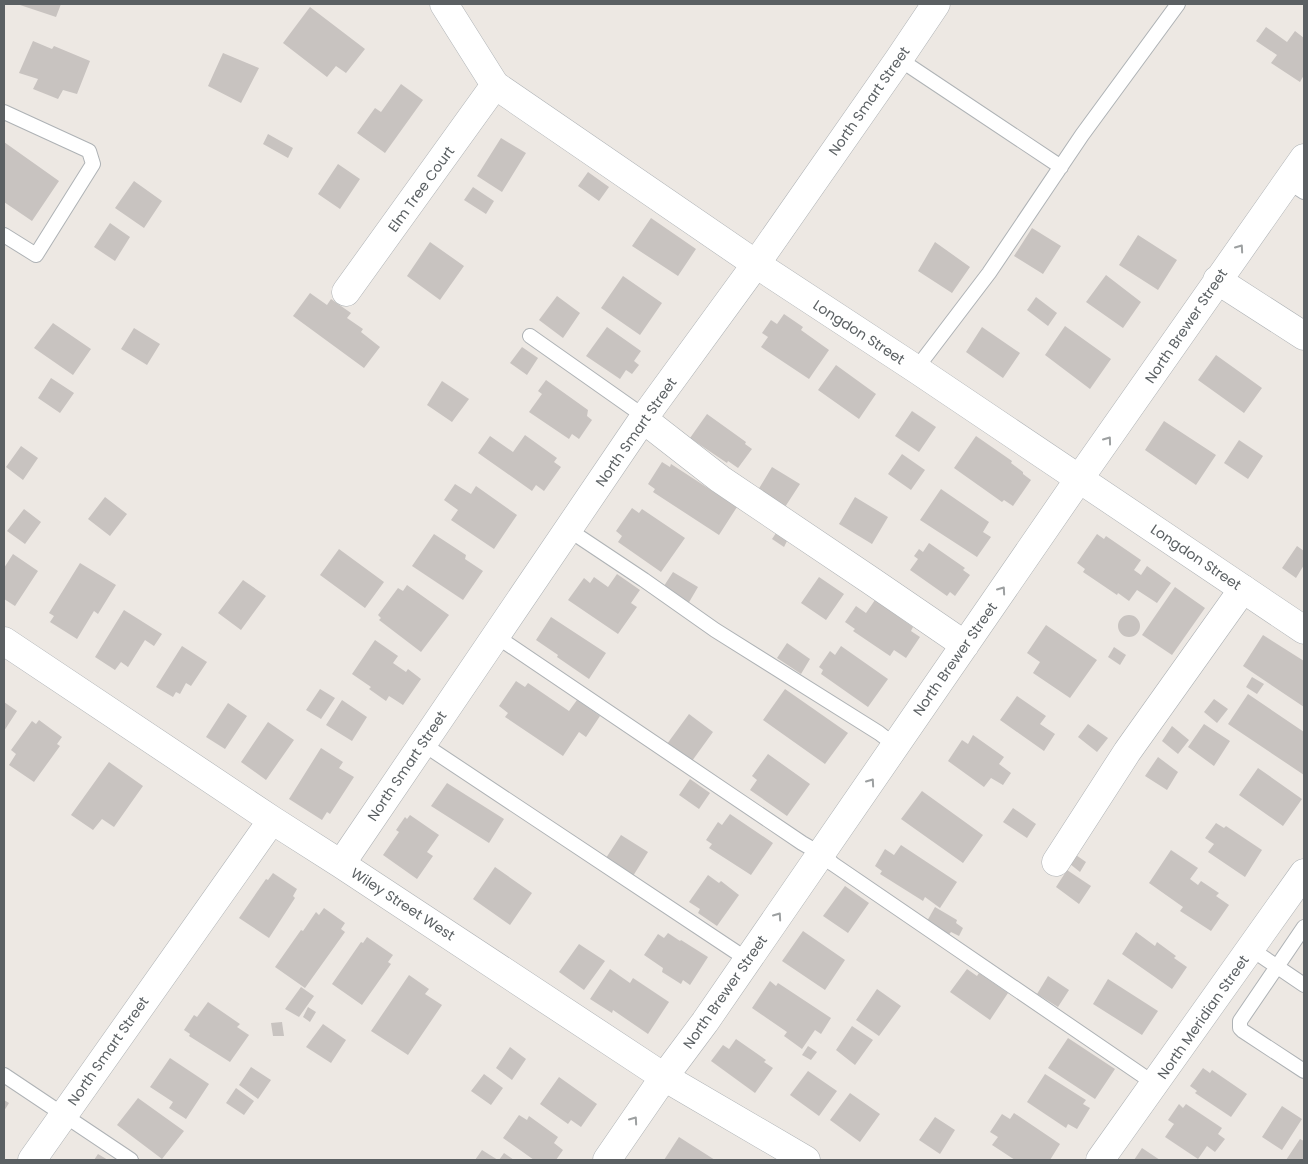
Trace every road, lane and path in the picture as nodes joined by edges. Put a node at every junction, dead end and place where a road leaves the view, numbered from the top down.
1 (444, 4) edge
2 (936, 4) edge
3 (1178, 4) edge
4 (899, 60) junction
5 (496, 85) junction
6 (4, 112) edge
7 (1304, 158) edge
8 (1062, 167) junction
9 (1296, 187) edge
10 (4, 235) edge
11 (756, 264) junction
12 (1217, 280) junction
13 (346, 292) dead end
14 (530, 336) dead end
15 (1304, 336) edge
16 (916, 369) junction
17 (644, 418) junction
18 (1079, 479) junction
19 (569, 530) junction
20 (1243, 589) junction
21 (1304, 630) edge
22 (496, 636) junction
23 (4, 641) edge
24 (965, 645) junction
25 (423, 744) junction
26 (896, 746) junction
27 (272, 820) junction
28 (821, 854) junction
29 (1056, 862) dead end
30 (341, 864) junction
31 (1304, 872) edge
32 (1304, 927) edge
33 (1250, 949) junction
34 (748, 960) junction
35 (1278, 967) junction
36 (1304, 985) edge
37 (1304, 1071) edge
38 (4, 1075) edge
39 (664, 1077) junction
40 (1154, 1084) junction
41 (63, 1114) junction
42 (32, 1160) edge
43 (131, 1160) edge
44 (607, 1160) edge
45 (806, 1160) edge
46 (1100, 1160) edge

1 - 5 street, Longdon Street
2 - 4 street, North Smart Street
3 - 8 lane
4 - 8 lane
4 - 11 street, North Smart Street
5 - 11 street, Longdon Street
5 - 13 street, Elm Tree Court
6 - 10 lane
7 - 9 street, North Brewer Street
8 - 16 lane
12 -> 9 street, North Brewer Street
11 - 16 street, Longdon Street
11 - 17 street, North Smart Street
12 - 15 street
18 -> 12 street, North Brewer Street
14 - 17 lane
16 - 18 street, Longdon Street
17 - 19 street, North Smart Street
17 - 24 street
18 - 20 street, Longdon Street
24 -> 18 street, North Brewer Street
19 - 22 street, North Smart Street
19 - 26 lane
20 - 21 street, Longdon Street
20 - 29 street
22 - 25 street, North Smart Street
22 - 28 lane
23 - 27 street, Wiley Street West
24 - 26 street, North Brewer Street
25 - 30 street, North Smart Street
25 - 34 lane
28 -> 26 street, North Brewer Street
27 - 30 street, Wiley Street West
27 - 41 street, North Smart Street
34 -> 28 street, North Brewer Street
28 - 40 lane
30 - 39 street, Wiley Street West
31 - 33 street, North Meridian Street
32 - 35 lane
33 - 35 lane
33 - 40 street, North Meridian Street
34 - 39 street, North Brewer Street
35 - 36 lane
35 - 37 lane
38 - 41 lane
44 -> 39 street, North Brewer Street
39 - 45 street, Wiley Street West
40 - 46 street, North Meridian Street
41 - 42 street, North Smart Street
41 - 43 lane

